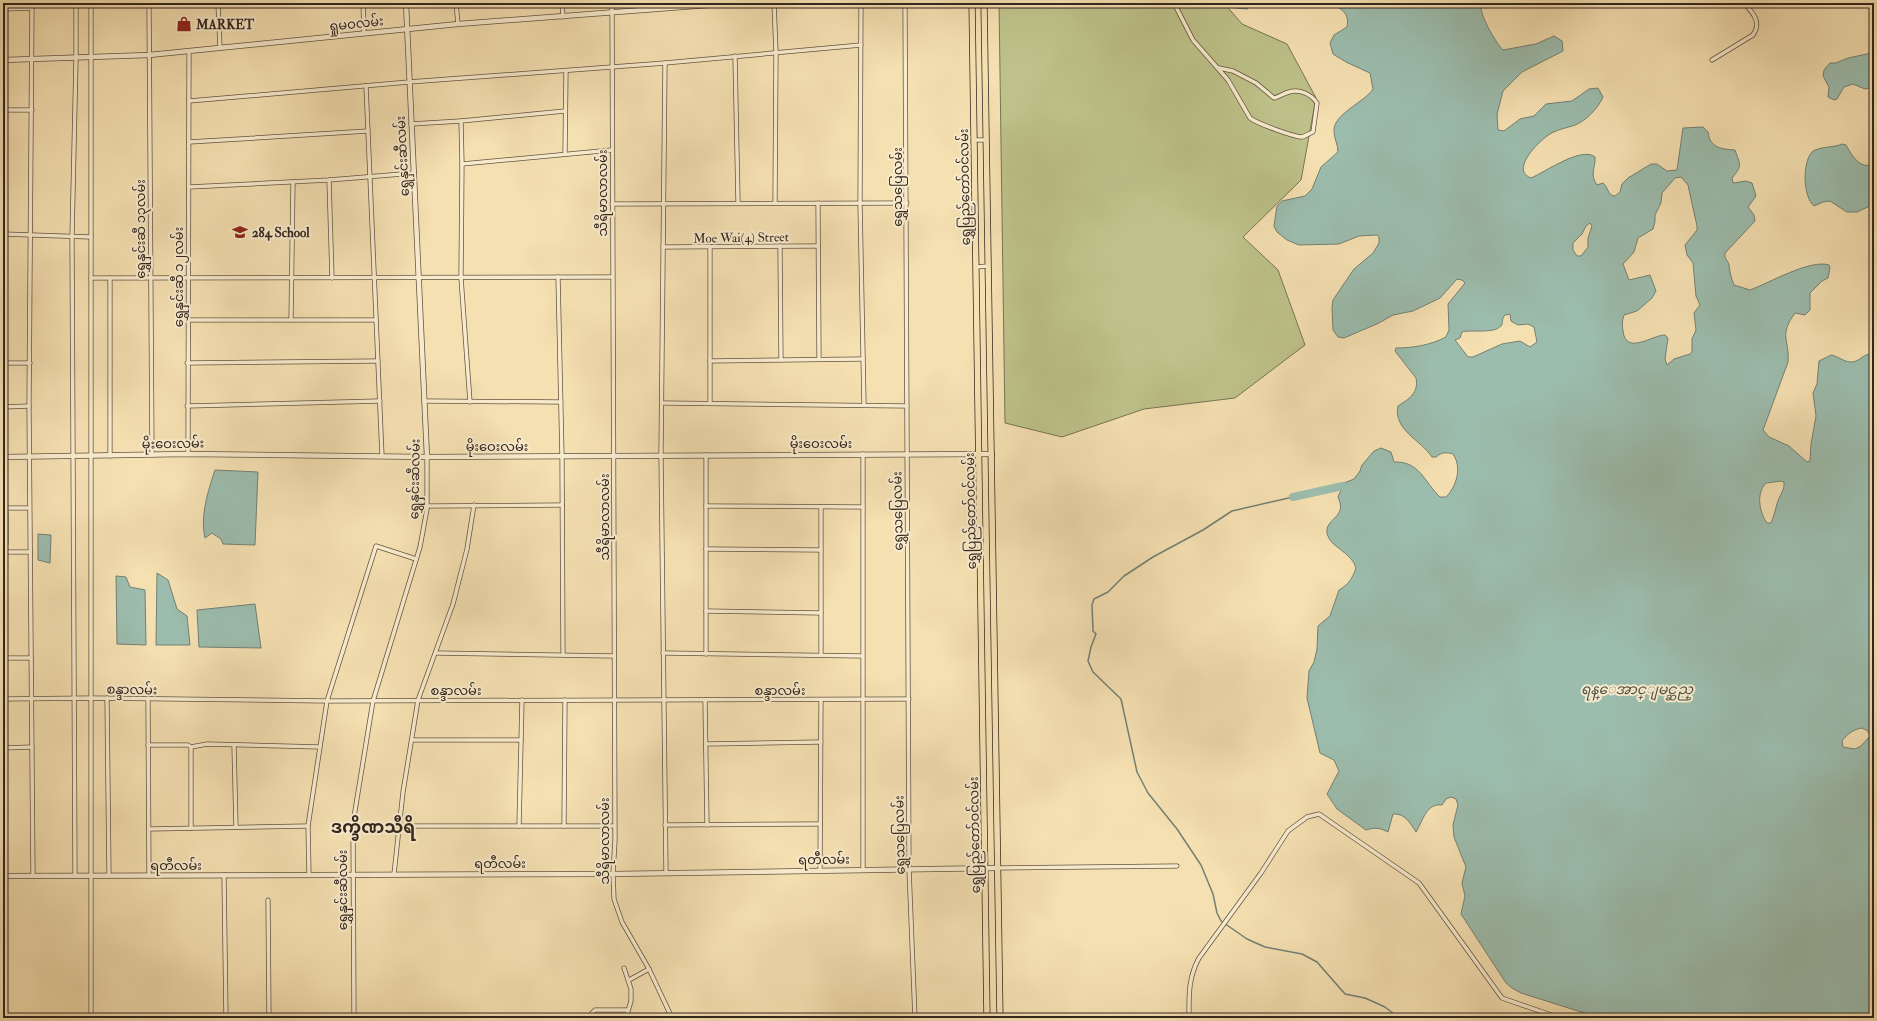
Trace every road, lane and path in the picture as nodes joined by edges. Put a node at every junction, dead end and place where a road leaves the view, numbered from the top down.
1 (32, 3) edge
2 (76, 3) edge
3 (91, 3) edge
4 (149, 3) edge
5 (218, 3) edge
6 (363, 3) edge
7 (406, 3) edge
8 (456, 3) edge
9 (562, 3) edge
10 (612, 3) edge
11 (735, 3) edge
12 (774, 3) edge
13 (861, 3) edge
14 (905, 3) edge
15 (972, 3) edge
16 (984, 3) edge
17 (1174, 3) edge
18 (1744, 3) edge
19 (704, 5) edge
20 (665, 6) edge
21 (32, 8) junction
22 (3, 9) edge
23 (612, 13) junction
24 (563, 17) junction
25 (458, 24) junction
26 (407, 28) junction
27 (364, 33) junction
28 (861, 45) junction
29 (220, 48) junction
30 (189, 51) junction
31 (776, 52) junction
32 (149, 55) junction
33 (735, 56) junction
34 (90, 58) junction
35 (76, 59) junction
36 (3, 60) edge
37 (32, 60) junction
38 (1712, 60) dead end
39 (665, 63) junction
40 (612, 67) junction
41 (1219, 68) junction
42 (566, 71) junction
43 (410, 82) junction
44 (366, 86) junction
45 (189, 101) junction
46 (3, 110) edge
47 (32, 110) junction
48 (565, 111) junction
49 (461, 121) junction
50 (411, 124) junction
51 (368, 131) junction
52 (974, 140) junction
53 (986, 140) junction
54 (189, 142) junction
55 (612, 150) junction
56 (565, 153) junction
57 (462, 164) junction
58 (414, 173) junction
59 (370, 175) junction
60 (329, 180) junction
61 (293, 182) junction
62 (189, 187) junction
63 (738, 202) junction
64 (775, 202) junction
65 (664, 203) junction
66 (818, 203) junction
67 (860, 203) junction
68 (907, 203) junction
69 (612, 204) junction
70 (3, 234) edge
71 (30, 236) junction
72 (72, 237) junction
73 (91, 237) junction
74 (780, 246) junction
75 (818, 246) junction
76 (663, 247) junction
77 (710, 248) junction
78 (988, 266) junction
79 (976, 267) junction
80 (290, 277) junction
81 (558, 277) junction
82 (612, 277) junction
83 (91, 278) junction
84 (110, 278) junction
85 (151, 278) junction
86 (188, 278) junction
87 (332, 278) junction
88 (375, 278) junction
89 (418, 278) junction
90 (461, 278) junction
91 (188, 320) junction
92 (291, 320) junction
93 (376, 320) junction
94 (820, 359) junction
95 (863, 359) junction
96 (782, 360) junction
97 (378, 361) junction
98 (710, 361) junction
99 (3, 363) edge
100 (30, 363) junction
101 (188, 363) junction
102 (380, 401) junction
103 (424, 401) junction
104 (470, 402) junction
105 (561, 402) junction
106 (663, 403) junction
107 (710, 403) junction
108 (864, 405) junction
109 (29, 406) junction
110 (187, 406) junction
111 (907, 406) junction
112 (3, 407) edge
113 (188, 454) junction
114 (862, 454) junction
115 (906, 454) junction
116 (980, 454) junction
117 (992, 454) junction
118 (152, 455) junction
119 (661, 455) junction
120 (706, 455) junction
121 (92, 456) junction
122 (110, 456) junction
123 (382, 456) junction
124 (562, 456) junction
125 (615, 456) junction
126 (3, 457) edge
127 (30, 457) junction
128 (73, 457) junction
129 (428, 457) junction
130 (474, 505) junction
131 (562, 505) junction
132 (427, 506) junction
133 (706, 506) junction
134 (821, 507) junction
135 (863, 507) junction
136 (3, 508) edge
137 (29, 508) junction
138 (706, 549) junction
139 (821, 550) junction
140 (3, 552) edge
141 (30, 552) junction
142 (416, 559) junction
143 (706, 611) junction
144 (821, 613) junction
145 (436, 653) junction
146 (663, 653) junction
147 (563, 654) junction
148 (706, 654) junction
149 (821, 655) junction
150 (614, 656) junction
151 (863, 656) junction
152 (3, 658) edge
153 (31, 658) junction
154 (75, 698) junction
155 (92, 698) junction
156 (107, 698) junction
157 (3, 699) edge
158 (31, 699) junction
159 (863, 699) junction
160 (908, 699) junction
161 (148, 700) junction
162 (418, 700) junction
163 (522, 700) junction
164 (565, 700) junction
165 (614, 700) junction
166 (663, 700) junction
167 (705, 700) junction
168 (821, 700) junction
169 (327, 701) junction
170 (373, 701) junction
171 (412, 740) junction
172 (521, 740) junction
173 (821, 742) junction
174 (706, 744) junction
175 (148, 745) junction
176 (234, 745) junction
177 (32, 747) junction
178 (191, 747) junction
179 (320, 747) junction
180 (3, 748) edge
181 (820, 824) junction
182 (665, 825) junction
183 (707, 825) junction
184 (308, 826) junction
185 (400, 826) junction
186 (519, 826) junction
187 (564, 826) junction
188 (614, 826) junction
189 (236, 827) junction
190 (191, 828) junction
191 (149, 829) junction
192 (1177, 866) dead end
193 (985, 868) junction
194 (997, 868) junction
195 (909, 869) junction
196 (820, 870) junction
197 (863, 870) junction
198 (666, 872) junction
199 (353, 874) junction
200 (394, 874) junction
201 (612, 874) junction
202 (224, 875) junction
203 (309, 875) junction
204 (3, 876) edge
205 (33, 876) junction
206 (75, 876) junction
207 (92, 876) junction
208 (109, 876) junction
209 (149, 876) junction
210 (268, 900) dead end
211 (624, 968) dead end
212 (649, 969) junction
213 (629, 980) junction
214 (628, 1010) junction
215 (91, 1018) edge
216 (226, 1018) edge
217 (269, 1018) edge
218 (354, 1018) edge
219 (592, 1018) edge
220 (626, 1018) edge
221 (672, 1018) edge
222 (916, 1018) edge
223 (987, 1018) edge
224 (1000, 1018) edge
225 (1189, 1018) edge
226 (1560, 1018) edge

1 - 21 street
2 - 35 street
3 - 34 street
4 - 32 street, ရွှေနှင်းဆီ ၁၃လမ်း
5 - 29 street
6 - 27 street
7 - 26 street, ရွှေနှင်းဆီလမ်း
8 - 25 street
9 - 24 street
10 - 23 street, သီရိမာလာလမ်း
11 - 19 street, ရှုမဝလမ်း
12 - 31 street
13 - 28 street
14 - 68 street, ရွှေသပြေလမ်း
15 - 52 main road, ရွှေပြည်တော်ဝင်လမ်း
16 - 53 main road, ရွှေပြည်တော်ဝင်လမ်း
17 - 41 street
18 - 38 street
19 - 20 street, ရှုမဝလမ်း
20 - 23 street, ရှုမဝလမ်း
21 - 22 street
21 - 37 street
23 - 24 street, ရှုမဝလမ်း
23 - 40 street, သီရိမာလာလမ်း
24 - 25 street, ရှုမဝလမ်း
25 - 26 street, ရှုမဝလမ်း
26 - 27 street, ရှုမဝလမ်း
26 - 43 street, ရွှေနှင်းဆီလမ်း
27 - 29 street, ရှုမဝလမ်း
28 - 31 street
28 - 67 street
29 - 30 street, ရှုမဝလမ်း
30 - 32 street, ရှုမဝလမ်း
30 - 45 street, ရွှေနှင်းဆီ ၁၂လမ်း
31 - 33 street
31 - 64 street
32 - 34 street, ရှုမဝလမ်း
32 - 85 street, ရွှေနှင်းဆီ ၁၃လမ်း
33 - 39 street
33 - 63 street
34 - 35 street, ရှုမဝလမ်း
34 - 73 street
35 - 37 street, ရှုမဝလမ်း
35 - 72 street
36 - 37 street, ရှုမဝလမ်း
37 - 47 street
39 - 40 street
39 - 65 street
40 - 42 street
40 - 55 street, သီရိမာလာလမ်း
41 - 41 street
42 - 43 street
42 - 48 street
43 - 44 street
43 - 50 street, ရွှေနှင်းဆီလမ်း
44 - 45 street
44 - 51 street
45 - 54 street, ရွှေနှင်းဆီ ၁၂လမ်း
46 - 47 street
47 - 71 street
48 - 49 street
48 - 56 street
49 - 50 street
49 - 57 street
50 - 58 street, ရွှေနှင်းဆီလမ်း
51 - 54 street
51 - 59 street
52 - 53 street
52 - 79 main road, ရွှေပြည်တော်ဝင်လမ်း
53 - 78 main road, ရွှေပြည်တော်ဝင်လမ်း
54 - 62 street, ရွှေနှင်းဆီ ၁၂လမ်း
55 - 56 street
55 - 69 street, သီရိမာလာလမ်း
56 - 57 street
57 - 90 street
58 - 59 street
58 - 89 street, ရွှေနှင်းဆီလမ်း
59 - 60 street
59 - 88 street
60 - 61 street
60 - 87 street
61 - 62 street
61 - 80 street
62 - 86 street, ရွှေနှင်းဆီ ၁၂လမ်း
63 - 64 street
63 - 65 street
64 - 66 street
65 - 69 street
65 - 76 street
66 - 67 street
66 - 75 street
67 - 68 street
67 - 95 street
68 - 111 street, ရွှေသပြေလမ်း
69 - 82 street, သီရိမာလာလမ်း
70 - 71 street
71 - 72 street
71 - 100 street
72 - 73 street
72 - 128 street
73 - 83 street
74 - 75 street, Moe Wai(4) Street
74 - 77 street, Moe Wai(4) Street
74 - 96 street
75 - 94 street
76 - 77 street, Moe Wai(4) Street
76 - 106 street
77 - 98 street
78 - 79 street
78 - 117 main road, ရွှေပြည်တော်ဝင်လမ်း
79 - 116 main road, ရွှေပြည်တော်ဝင်လမ်း
80 - 86 street
80 - 87 street
80 - 92 street
81 - 82 street
81 - 90 street
81 - 105 street
82 - 125 street, သီရိမာလာလမ်း
83 - 84 street
83 - 121 street
84 - 85 street
84 - 122 street
85 - 86 street
85 - 118 street, ရွှေနှင်းဆီ ၁၃လမ်း
86 - 91 street, ရွှေနှင်းဆီ ၁၂လမ်း
87 - 88 street
88 - 89 street
88 - 93 street
89 - 90 street
89 - 103 street, ရွှေနှင်းဆီလမ်း
90 - 104 street
91 - 92 street
91 - 101 street, ရွှေနှင်းဆီ ၁၂လမ်း
92 - 93 street
93 - 97 street
94 - 95 street
94 - 96 street
95 - 108 street
96 - 98 street
97 - 101 street
97 - 102 street
98 - 107 street
99 - 100 street
100 - 109 street
101 - 110 street, ရွှေနှင်းဆီ ၁၂လမ်း
102 - 110 street
102 - 123 street
103 - 104 street
103 - 129 street, ရွှေနှင်းဆီလမ်း
104 - 105 street
105 - 124 street
106 - 107 street
106 - 119 street
107 - 108 street
108 - 111 street
109 - 112 street
109 - 127 street
110 - 113 street, ရွှေနှင်းဆီ ၁၂လမ်း
111 - 115 street, ရွှေသပြေလမ်း
113 - 118 street, မိုးဝေးလမ်း
113 - 123 street, မိုးဝေးလမ်း
114 - 115 street, မိုးဝေးလမ်း
114 - 120 street, မိုးဝေးလမ်း
114 - 135 street
115 - 116 street, မိုးဝေးလမ်း
115 - 160 street, ရွှေသပြေလမ်း
116 - 117 street, မိုးဝေးလမ်း
116 - 193 main road, ရွှေပြည်တော်ဝင်လမ်း
117 - 194 main road, ရွှေပြည်တော်ဝင်လမ်း
118 - 122 street, မိုးဝေးလမ်း
119 - 120 street, မိုးဝေးလမ်း
119 - 125 street, မိုးဝေးလမ်း
119 - 146 street
120 - 133 street
121 - 122 street, မိုးဝေးလမ်း
121 - 128 street, မိုးဝေးလမ်း
121 - 155 street
123 - 129 street, မိုးဝေးလမ်း
124 - 125 street, မိုးဝေးလမ်း
124 - 129 street, မိုးဝေးလမ်း
124 - 131 street
125 - 150 street, သီရိမာလာလမ်း
126 - 127 street, မိုးဝေးလမ်း
127 - 128 street, မိုးဝေးလမ်း
127 - 137 street
128 - 154 street
129 - 132 street, ရွှေနှင်းဆီလမ်း
130 - 131 street
130 - 132 street
130 - 145 street
131 - 147 street
132 - 142 street, ရွှေနှင်းဆီလမ်း
133 - 134 street
133 - 138 street
134 - 135 street
134 - 139 street
135 - 151 street
136 - 137 street
137 - 141 street
138 - 139 street
138 - 143 street
139 - 144 street
140 - 141 street
141 - 153 street
142 - 169 street
142 - 170 street, ရွှေနှင်းဆီလမ်း
143 - 144 street
143 - 148 street
144 - 149 street
145 - 147 street
145 - 162 street
146 - 148 street
146 - 166 street
147 - 150 street
148 - 149 street
149 - 151 street
150 - 165 street, သီရိမာလာလမ်း
151 - 159 street
152 - 153 street
153 - 158 street
154 - 155 street, စန္ဒာလမ်း
154 - 158 street, စန္ဒာလမ်း
154 - 206 street
155 - 156 street, စန္ဒာလမ်း
155 - 207 street
156 - 161 street, စန္ဒာလမ်း
156 - 208 street
157 - 158 street, စန္ဒာလမ်း
158 - 177 street
159 - 160 street, စန္ဒာလမ်း
159 - 168 street, စန္ဒာလမ်း
159 - 197 street
160 - 195 street, ရွှေသပြေလမ်း
161 - 169 street, စန္ဒာလမ်း
161 - 175 street
162 - 163 street, စန္ဒာလမ်း
162 - 170 street, စန္ဒာလမ်း
162 - 171 street
163 - 164 street, စန္ဒာလမ်း
163 - 172 street
164 - 165 street, စန္ဒာလမ်း
164 - 187 street
165 - 166 street, စန္ဒာလမ်း
165 - 188 street, သီရိမာလာလမ်း
166 - 167 street, စန္ဒာလမ်း
166 - 182 street
167 - 168 street, စန္ဒာလမ်း
167 - 174 street
168 - 173 street
169 - 170 street, စန္ဒာလမ်း
169 - 179 street
170 - 199 street, ရွှေနှင်းဆီလမ်း
171 - 172 street
171 - 185 street
172 - 186 street
173 - 174 street
173 - 181 street
174 - 183 street
175 - 178 street
175 - 191 street
176 - 178 street
176 - 179 street
176 - 189 street
177 - 180 street
177 - 205 street
178 - 190 street
179 - 184 street
181 - 183 street
181 - 196 street
182 - 183 street
182 - 198 street
184 - 189 street
184 - 203 street
185 - 186 street
185 - 200 street
186 - 187 street
187 - 188 street
188 - 201 street, သီရိမာလာလမ်း
189 - 190 street
190 - 191 street
191 - 209 street
192 - 194 street
193 - 194 street, ရတီလမ်း
193 - 195 street, ရတီလမ်း
193 - 223 main road, ရွှေပြည်တော်ဝင်လမ်း
194 - 224 main road, ရွှေပြည်တော်ဝင်လမ်း
195 - 197 street, ရတီလမ်း
195 - 222 street, ရွှေသပြေလမ်း
196 - 197 street, ရတီလမ်း
196 - 198 street, ရတီလမ်း
198 - 201 street, ရတီလမ်း
199 - 200 street, ရတီလမ်း
199 - 203 street, ရတီလမ်း
199 - 218 street, ရွှေနှင်းဆီလမ်း
200 - 201 street, ရတီလမ်း
201 - 212 street, သီရိမာလာလမ်း
202 - 203 street, ရတီလမ်း
202 - 209 street, ရတီလမ်း
202 - 216 street
204 - 205 street, ရတီလမ်း
205 - 206 street, ရတီလမ်း
206 - 207 street, ရတီလမ်း
207 - 208 street, ရတီလမ်း
207 - 215 street
208 - 209 street, ရတီလမ်း
210 - 217 street
211 - 213 street
212 - 213 street
212 - 221 street, သီရိမာလာလမ်း
213 - 214 street
214 - 219 street
214 - 220 street
225 - 226 street

